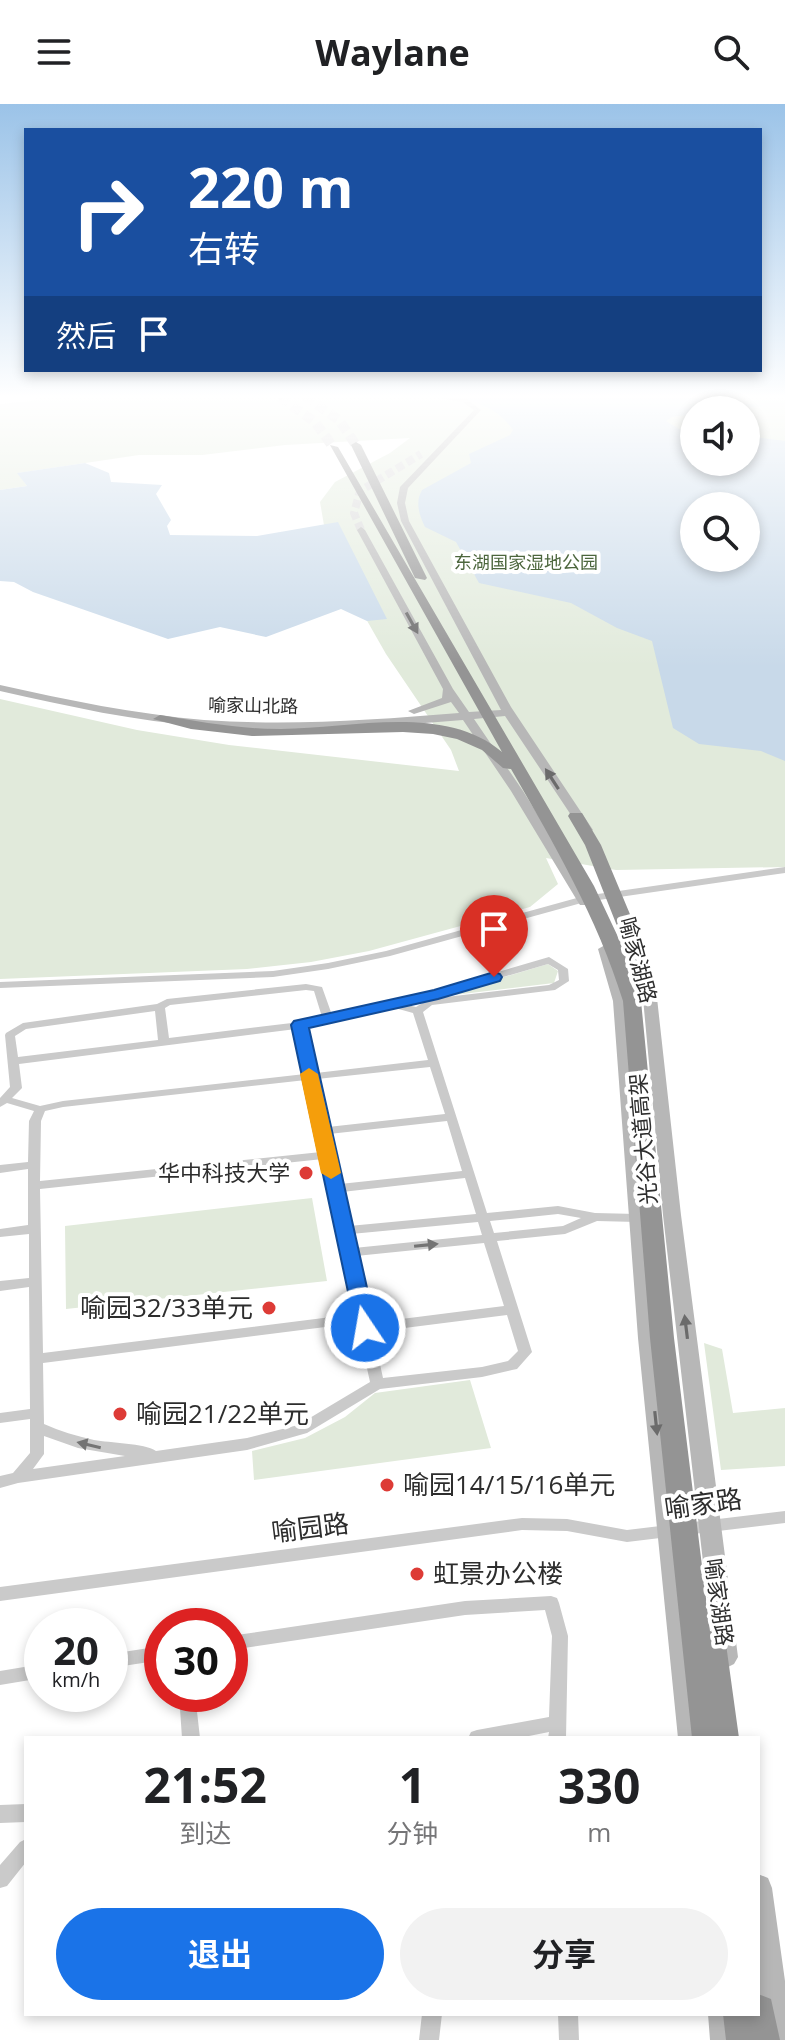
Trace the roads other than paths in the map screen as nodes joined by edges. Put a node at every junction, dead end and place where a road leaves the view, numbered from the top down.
1 (356, 486) edge
2 (376, 486) edge
3 (405, 486) edge
4 (361, 530) tunnel mouth
5 (418, 590) junction
6 (0, 686) edge
7 (448, 689) junction
8 (507, 710) junction
9 (463, 713) junction
10 (160, 719) junction
11 (344, 722) junction
12 (481, 739) junction
13 (526, 787) junction
14 (576, 816) junction
15 (785, 870) edge
16 (620, 894) junction
17 (584, 899) junction
18 (626, 960) junction
19 (0, 985) edge
20 (395, 1005) junction
21 (160, 1007) junction
22 (418, 1011) junction
23 (328, 1019) junction
24 (300, 1025) junction
25 (164, 1041) junction
26 (14, 1061) junction
27 (433, 1063) junction
28 (309, 1077) junction
29 (3, 1102) edge
30 (40, 1109) junction
31 (451, 1117) junction
32 (321, 1131) junction
33 (327, 1155) junction
34 (34, 1165) junction
35 (0, 1169) edge
36 (470, 1174) junction
37 (34, 1186) junction
38 (334, 1189) junction
39 (595, 1217) junction
40 (637, 1218) junction
41 (485, 1219) junction
42 (34, 1229) junction
43 (344, 1231) junction
44 (0, 1233) edge
45 (491, 1238) junction
46 (348, 1253) junction
47 (34, 1282) junction
48 (0, 1286) edge
49 (512, 1310) junction
50 (364, 1323) junction
51 (36, 1359) junction
52 (377, 1384) junction
53 (0, 1418) edge
54 (37, 1420) junction
55 (166, 1455) junction
56 (18, 1477) junction
57 (0, 1482) edge
58 (785, 1517) edge
59 (669, 1533) junction
60 (627, 1536) joint
61 (0, 1594) edge
62 (248, 1640) edge
63 (24, 1674) edge
64 (0, 1678) edge
65 (189, 1712) edge
66 (557, 1731) edge
67 (191, 1736) edge
68 (500, 1736) edge
69 (691, 1736) edge
70 (708, 1736) edge
71 (723, 1736) edge
72 (737, 1736) edge
73 (24, 1813) edge
74 (0, 1814) edge
75 (24, 1850) edge
76 (0, 1879) edge
77 (760, 1902) edge
78 (432, 2016) edge
79 (568, 2016) edge
80 (722, 2016) edge
81 (741, 2016) edge
82 (759, 2016) edge
83 (429, 2040) edge
84 (569, 2040) edge
85 (725, 2040) edge
86 (744, 2040) edge
87 (762, 2040) edge
88 (779, 2040) edge

1 - 5 highway
2 - 5 highway
3 - 5 main road, 喻家湖路
4 - 5 main road, 喻家湖路
5 -> 7 main road, 喻家湖路
5 - 8 main road, 喻家湖路
5 - 13 highway, 光谷大道高架
5 - 18 highway, 光谷大道高架
6 - 10 main road, 喻家山北路
6 - 11 main road, 喻家山北路
7 - 9 main road, 喻家湖路
7 - 11 main road
8 - 9 main road, 喻家山北路
14 -> 8 main road, 喻家湖路
9 - 11 main road, 喻家山北路
9 - 12 main road, 喻家湖路
10 - 11 main road, 喻家山北路
10 - 13 highway
11 - 12 main road
12 - 17 main road, 喻家湖路
13 - 70 highway, 光谷大道高架
14 - 16 main road, 喻家湖路
14 - 18 highway
15 - 16 street
16 - 17 street
72 -> 16 main road, 喻家湖路
17 - 19 street
17 - 40 main road, 喻家湖路
18 - 71 highway, 光谷大道高架
20 - 22 street
20 - 22 street
20 - 23 street
21 - 23 street
21 - 25 street
21 - 26 street
22 - 27 street
23 - 24 street
24 - 25 street
24 - 28 street
25 - 26 street
26 - 29 street
27 - 28 street
27 - 31 street
28 - 30 street
28 - 32 street
29 - 30 street
30 - 34 street
31 - 32 street
31 - 36 street
32 - 33 street
33 - 37 street
33 - 38 street
34 - 35 street
34 - 37 street
36 - 38 street
36 - 41 street
37 - 42 street
38 - 43 street
39 - 40 street
39 - 41 street
39 - 45 street
40 -> 59 main road, 喻家湖路
41 - 43 street
41 - 45 street
42 - 44 street
42 - 47 street
43 - 46 street
46 -> 45 street
45 - 49 street
46 - 50 street
47 - 48 street
47 - 51 street
49 - 50 street
49 - 52 street
50 - 51 street
50 - 52 street
51 - 54 street
52 - 55 street
53 - 54 street
55 -> 54 street
54 - 56 street
55 - 56 street
56 - 57 street
58 - 59 street, 喻家路
59 - 60 street, 喻家路
59 - 69 main road, 喻家湖路
60 - 61 street, 喻园路
62 - 66 street
63 - 64 street
65 - 67 street
66 - 68 street
73 - 74 street
75 - 76 street
77 - 88 main road
78 - 83 street
79 - 84 street
80 - 85 main road
81 - 86 highway
82 - 87 highway

